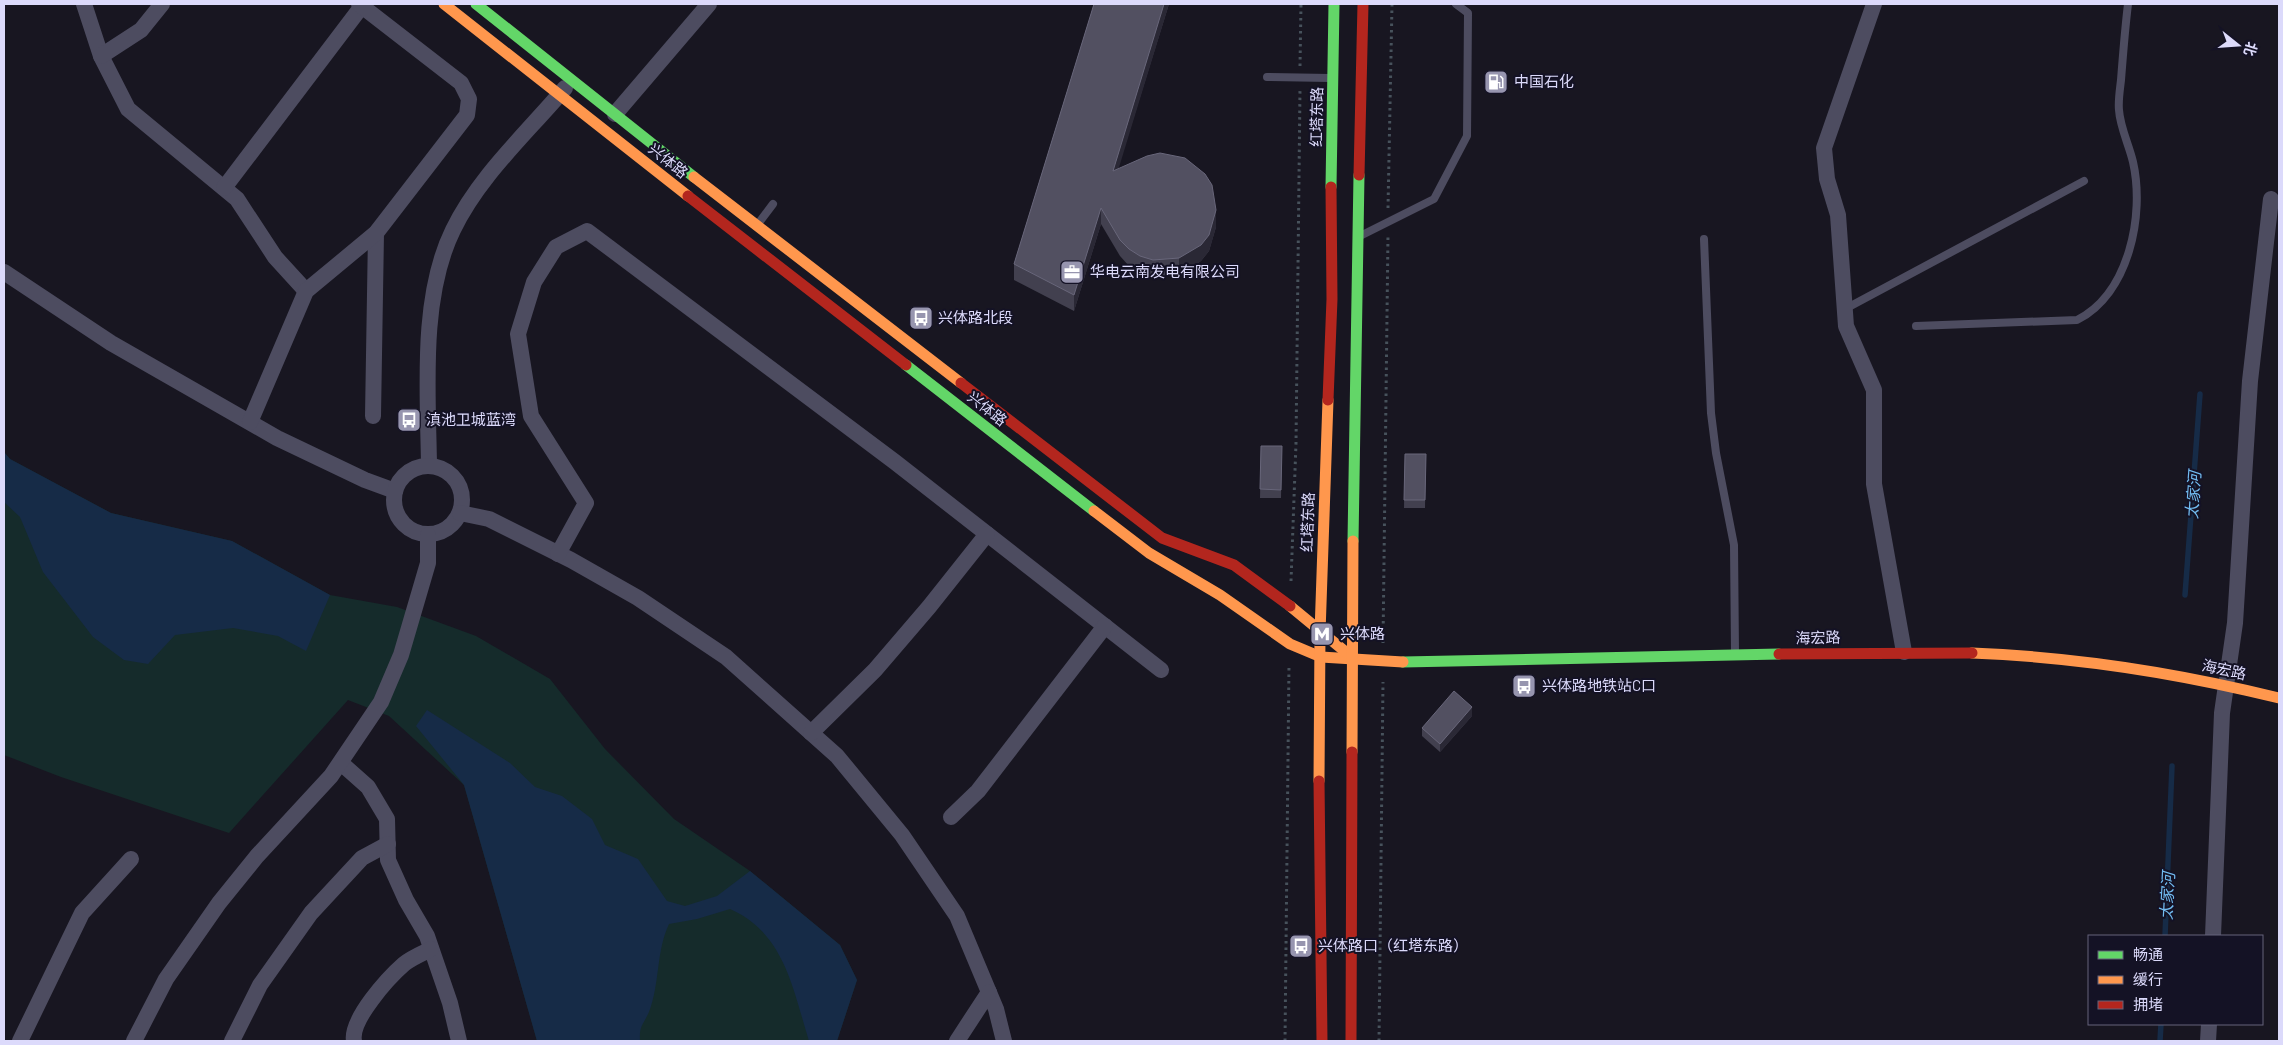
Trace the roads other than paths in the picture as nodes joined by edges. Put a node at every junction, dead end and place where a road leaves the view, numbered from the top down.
1 (84, 4) edge
2 (162, 4) edge
3 (444, 4) edge
4 (476, 4) edge
5 (709, 4) edge
6 (1334, 4) edge
7 (1363, 4) edge
8 (1456, 4) edge
9 (1874, 4) edge
10 (2128, 4) edge
11 (361, 5) edge
12 (101, 56) junction
13 (1267, 77) dead end
14 (1332, 78) junction
15 (572, 80) junction
16 (560, 94) junction
17 (615, 114) junction
18 (2084, 181) dead end
19 (224, 188) junction
20 (2271, 199) dead end
21 (773, 204) dead end
22 (757, 226) junction
23 (376, 233) junction
24 (1358, 236) junction
25 (1704, 239) dead end
26 (746, 241) junction
27 (2272, 253) edge
28 (4, 272) edge
29 (306, 291) junction
30 (1845, 309) junction
31 (1916, 326) dead end
32 (373, 416) dead end
33 (250, 422) junction
34 (429, 465) junction
35 (395, 491) junction
36 (460, 513) junction
37 (428, 534) junction
38 (987, 534) junction
39 (558, 554) junction
40 (1105, 626) junction
41 (1320, 633) junction
42 (1904, 652) junction
43 (1734, 655) junction
44 (1321, 657) junction
45 (1353, 658) junction
46 (1161, 670) dead end
47 (2227, 684) junction
48 (2279, 698) edge
49 (812, 733) junction
50 (341, 762) junction
51 (951, 817) dead end
52 (388, 844) junction
53 (132, 859) dead end
54 (2213, 935) edge
55 (431, 949) junction
56 (989, 992) junction
57 (2209, 1025) edge
58 (20, 1041) edge
59 (134, 1041) edge
60 (232, 1041) edge
61 (354, 1041) edge
62 (459, 1041) edge
63 (957, 1041) edge
64 (1004, 1041) edge
65 (1322, 1041) edge
66 (1351, 1041) edge
67 (2208, 1041) edge

1 - 12 street
2 - 12 street
3 - 16 street, 兴体路
4 - 15 street, 兴体路
5 - 17 street
6 - 14 street, 红塔东路
7 - 24 street
8 - 24 lane
9 - 30 street
10 - 31 lane
11 - 19 street
11 - 23 street
12 - 19 street
13 - 14 lane
14 - 41 street, 红塔东路
15 - 16 street
15 - 17 street, 兴体路
16 - 26 street, 兴体路
16 - 34 street
17 - 22 street, 兴体路
18 - 30 lane
19 - 29 street
20 - 27 street
21 - 22 lane
22 - 26 street
22 - 41 street, 兴体路
23 - 29 street
23 - 32 street
24 - 45 street
25 - 43 lane
26 - 44 street, 兴体路
27 - 47 street
28 - 33 street
29 - 33 street
30 - 42 street
33 - 35 street
34 - 35 street
34 - 36 street
35 - 37 street
36 - 37 street
36 - 39 street
37 - 50 street
38 - 39 street
38 - 40 street
38 - 49 street
39 - 49 street
40 - 46 street
40 - 51 street
41 - 44 street, 红塔东路
41 - 45 street, 兴体路
42 - 43 street, 海宏路
42 - 47 street, 海宏路
43 - 45 street, 海宏路
44 - 45 street, 兴体路
44 - 65 street, 红塔东路
45 - 66 street
47 - 48 street, 海宏路
47 - 54 street
49 - 56 street
50 - 52 street
50 - 59 street
52 - 55 street
52 - 60 street
53 - 58 street
55 - 61 street
55 - 62 street
56 - 63 street
56 - 64 street
57 - 67 street

